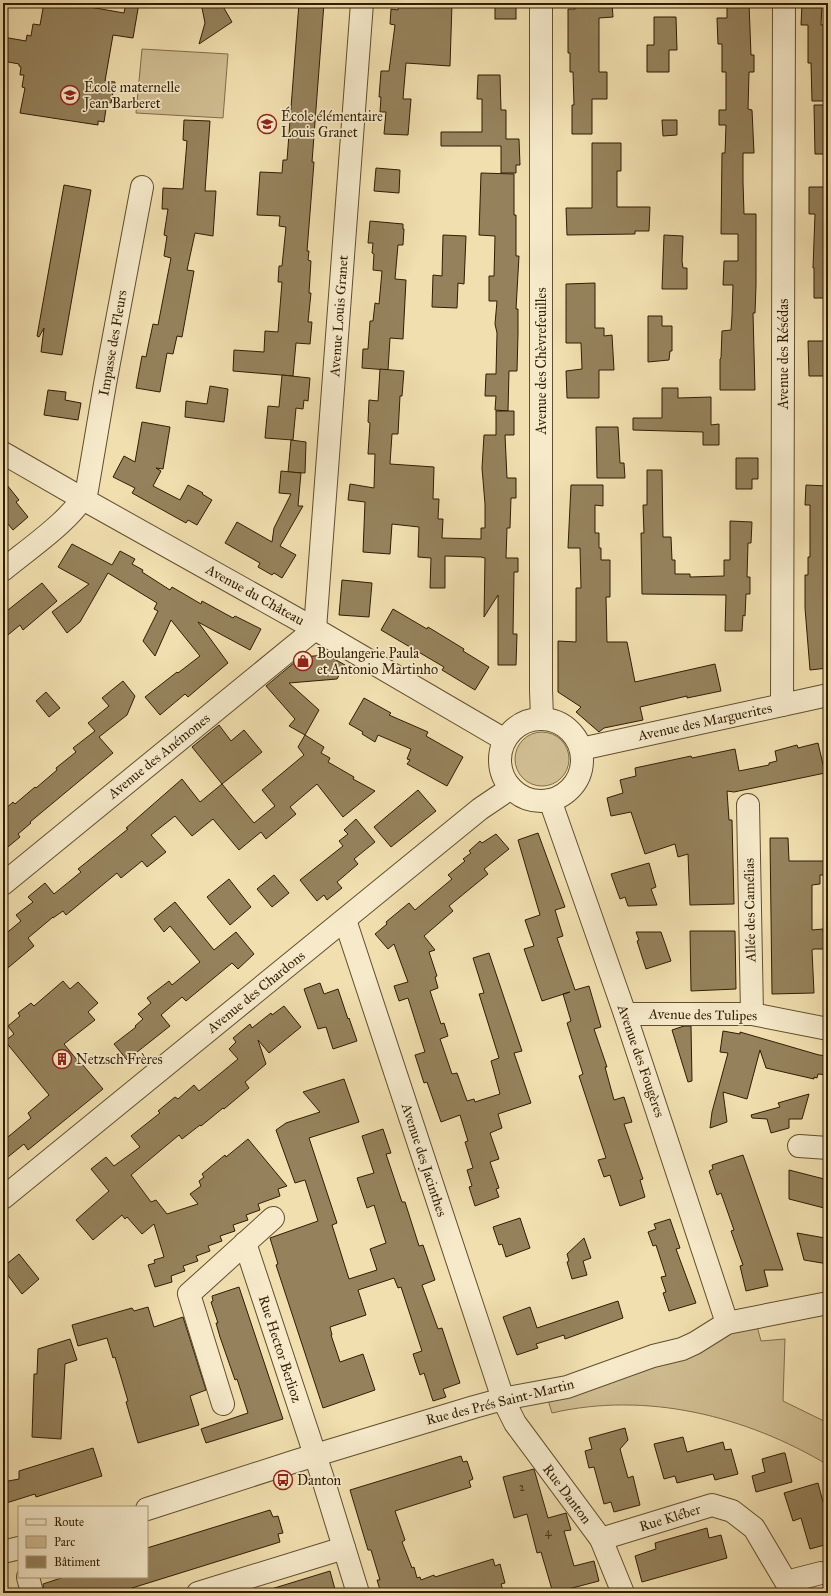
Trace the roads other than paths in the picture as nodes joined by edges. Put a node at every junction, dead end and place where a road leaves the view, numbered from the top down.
1 (362, 3) edge
2 (541, 3) edge
3 (784, 3) edge
4 (142, 187) dead end
5 (3, 453) edge
6 (83, 500) junction
7 (3, 570) edge
8 (315, 629) junction
9 (828, 695) edge
10 (782, 705) junction
11 (542, 718) junction
12 (505, 740) junction
13 (581, 749) junction
14 (511, 788) junction
15 (550, 800) junction
16 (748, 805) dead end
17 (3, 884) edge
18 (345, 920) junction
19 (625, 1014) junction
20 (752, 1014) junction
21 (828, 1029) edge
22 (799, 1146) dead end
23 (828, 1148) edge
24 (3, 1198) edge
25 (273, 1218) dead end
26 (245, 1243) junction
27 (828, 1303) edge
28 (727, 1322) junction
29 (503, 1399) junction
30 (223, 1404) dead end
31 (315, 1455) junction
32 (148, 1509) edge
33 (602, 1539) junction
34 (18, 1548) edge
35 (344, 1548) junction
36 (3, 1552) edge
37 (821, 1573) dead end
38 (28, 1578) edge
39 (32, 1593) edge
40 (198, 1593) edge
41 (358, 1593) edge
42 (623, 1593) edge

1 - 8 street, Avenue Louis Granet
2 - 11 street, Avenue des Chèvrefeuilles
3 - 10 street, Avenue des Résédas
4 - 6 street, Impasse des Fleurs
5 - 6 street, Avenue du Château
6 - 7 street
6 - 8 street, Avenue du Château
8 - 12 street, Avenue du Château
8 - 17 street, Avenue des Anémones
9 - 10 street, Avenue des Marguerites
10 - 13 street, Avenue des Marguerites
11 - 12 street
11 - 13 street
12 - 14 street
13 - 15 street
14 - 15 street
14 - 18 street, Avenue des Chardons
15 - 19 street, Avenue des Fougères
16 - 20 street, Allée des Camélias
18 - 24 street, Avenue des Chardons
18 - 29 street, Avenue des Jacinthes
19 - 20 street, Avenue des Tulipes
19 - 28 street, Avenue des Fougères
20 - 21 street, Avenue des Tulipes
22 - 23 street
25 - 26 street
26 - 30 street
26 - 31 street, Rue Hector Berlioz
27 - 28 street, Rue des Prés Saint-Martin
28 - 29 street, Rue des Prés Saint-Martin
29 - 31 street, Rue des Prés Saint-Martin
29 - 33 street, Rue Danton
31 - 32 street, Rue des Prés Saint-Martin
31 - 35 street, Rue Hector Berlioz
33 - 37 street, Rue Kléber
33 - 42 street, Rue Danton
34 - 36 street
35 - 40 street
35 - 41 street, Rue Hector Berlioz
38 - 39 street

